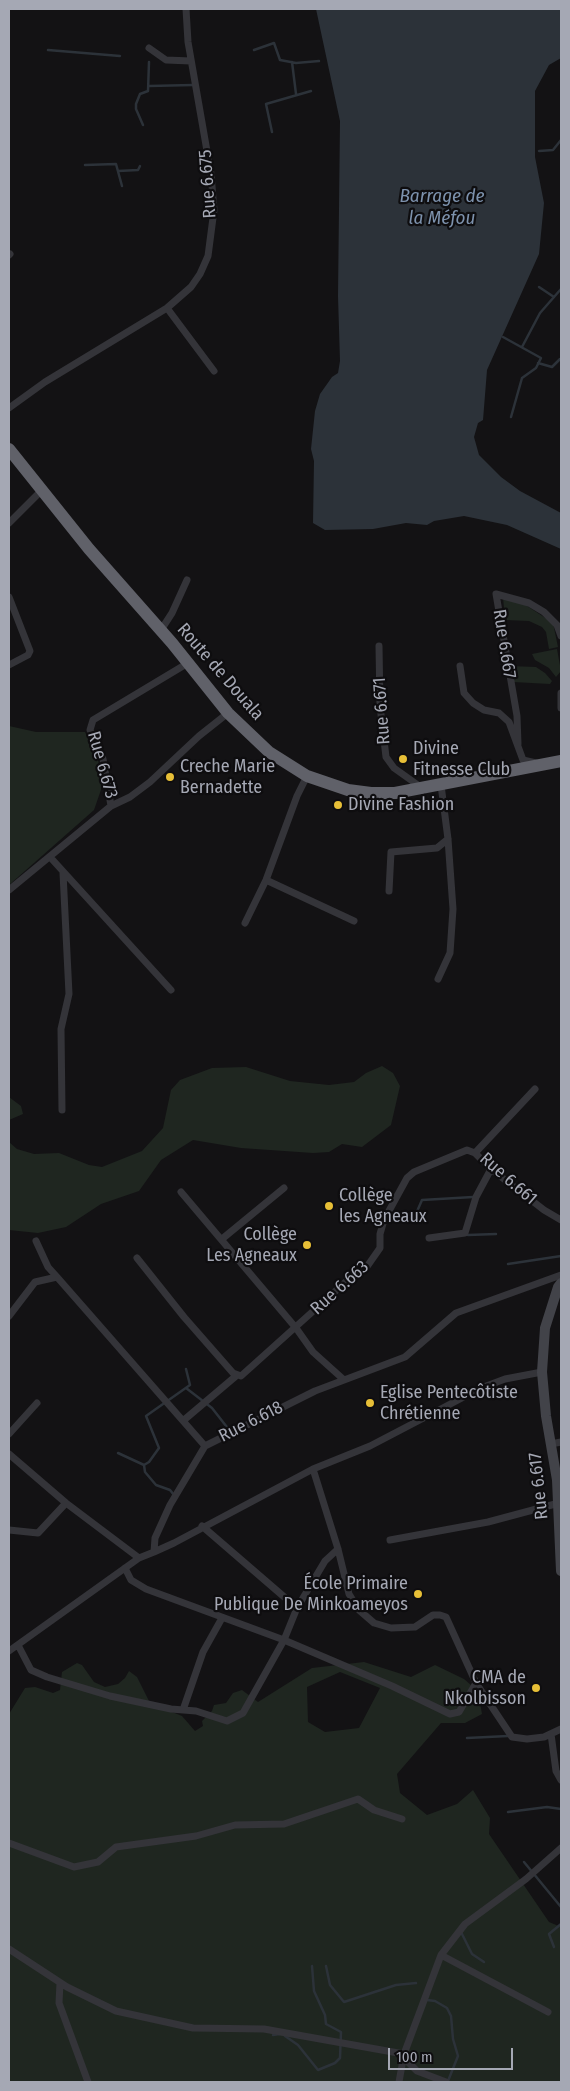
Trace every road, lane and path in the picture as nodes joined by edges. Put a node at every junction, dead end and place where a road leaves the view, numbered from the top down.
1 (186, 9) edge
2 (149, 48) dead end
3 (191, 62) junction
4 (168, 308) junction
5 (214, 371) dead end
6 (9, 408) edge
7 (10, 452) edge
8 (42, 490) junction
9 (9, 523) edge
10 (187, 580) dead end
11 (9, 597) edge
12 (160, 630) junction
13 (561, 636) edge
14 (379, 646) dead end
15 (188, 663) junction
16 (9, 665) edge
17 (460, 666) dead end
18 (561, 693) edge
19 (561, 708) edge
20 (228, 713) junction
21 (518, 744) junction
22 (561, 761) edge
23 (541, 765) junction
24 (307, 776) junction
25 (441, 785) junction
26 (422, 788) junction
27 (111, 806) junction
28 (448, 838) junction
29 (50, 856) junction
30 (63, 872) junction
31 (266, 880) junction
32 (9, 890) edge
33 (389, 891) dead end
34 (354, 921) dead end
35 (245, 923) dead end
36 (438, 979) dead end
37 (171, 990) dead end
38 (535, 1090) dead end
39 (62, 1110) dead end
40 (475, 1153) junction
41 (491, 1168) junction
42 (284, 1188) dead end
43 (180, 1192) dead end
44 (561, 1220) edge
45 (430, 1238) dead end
46 (222, 1239) junction
47 (36, 1241) dead end
48 (137, 1258) dead end
49 (561, 1275) edge
50 (57, 1277) junction
51 (561, 1283) edge
52 (9, 1313) edge
53 (296, 1328) junction
54 (542, 1372) junction
55 (236, 1376) junction
56 (343, 1379) junction
57 (37, 1403) dead end
58 (184, 1420) junction
59 (9, 1434) edge
60 (556, 1443) edge
61 (205, 1446) junction
62 (9, 1454) edge
63 (313, 1469) junction
64 (559, 1502) junction
65 (66, 1503) junction
66 (202, 1526) junction
67 (9, 1530) edge
68 (390, 1540) dead end
69 (338, 1549) junction
70 (154, 1552) junction
71 (139, 1558) junction
72 (125, 1568) junction
73 (561, 1571) edge
74 (297, 1608) junction
75 (222, 1618) junction
76 (284, 1640) junction
77 (18, 1645) junction
78 (9, 1651) edge
79 (476, 1682) junction
80 (183, 1710) junction
81 (561, 1729) edge
82 (551, 1734) junction
83 (561, 1780) edge
84 (402, 1819) dead end
85 (9, 1843) edge
86 (561, 1848) edge
87 (9, 1949) edge
88 (441, 1955) junction
89 (60, 1983) junction
90 (548, 2012) dead end
91 (404, 2054) junction
92 (88, 2082) edge
93 (399, 2082) edge
94 (446, 2082) edge

1 - 3 street, Rue 6.675
2 - 3 street
3 - 4 street, Rue 6.675
4 - 5 street
4 - 6 street, Rue 6.675
7 - 8 highway, Route de Douala
8 - 9 street
8 - 12 highway, Route de Douala
10 - 12 street
11 - 16 street
12 - 15 highway, Route de Douala
13 - 21 street, Rue 6.667
14 - 26 street, Rue 6.671
15 - 20 highway, Route de Douala
15 - 27 street, Rue 6.673
17 - 21 street
18 - 19 street
20 - 24 highway, Route de Douala
20 - 27 street, Rue 6.673
21 - 23 street
22 - 23 highway, Route de Douala
23 - 25 highway, Route de Douala
24 - 26 highway, Route de Douala
24 - 31 street
25 - 26 highway, Route de Douala
25 - 28 street
27 - 29 street
28 - 33 street
28 - 36 street
29 - 30 street
29 - 32 street
30 - 37 street
30 - 39 street
31 - 34 street
31 - 35 street
38 - 40 street, Rue 6.661
40 - 41 street, Rue 6.661
40 - 53 street, Rue 6.663
41 - 44 street, Rue 6.661
41 - 45 street
42 - 46 street
43 - 46 street
46 - 53 street
47 - 50 street
48 - 55 street
49 - 56 street, Rue 6.618
50 - 52 street
50 - 58 street
51 - 54 street, Rue 6.617
53 - 55 street, Rue 6.663
53 - 56 street
54 - 60 street, Rue 6.617
54 - 63 street
55 - 58 street, Rue 6.663
56 - 61 street, Rue 6.618
57 - 59 street
58 - 61 street
60 - 64 street, Rue 6.617
61 - 70 street, Rue 6.618
62 - 65 street
63 - 66 street
63 - 69 street
64 - 68 street
64 - 73 street, Rue 6.617
65 - 67 street
65 - 71 street
66 - 70 street
66 - 74 street
69 - 74 street
69 - 79 street
70 - 71 street
71 - 72 street
72 - 75 street
72 - 77 street
74 - 76 street
75 - 76 street
75 - 80 street
76 - 79 street
76 - 80 street
77 - 78 street
77 - 80 street
79 - 82 street
81 - 82 street
82 - 83 street
84 - 85 street
86 - 88 street
87 - 89 street
88 - 90 street
88 - 91 street
89 - 91 street
89 - 92 street
91 - 93 street
91 - 94 street

